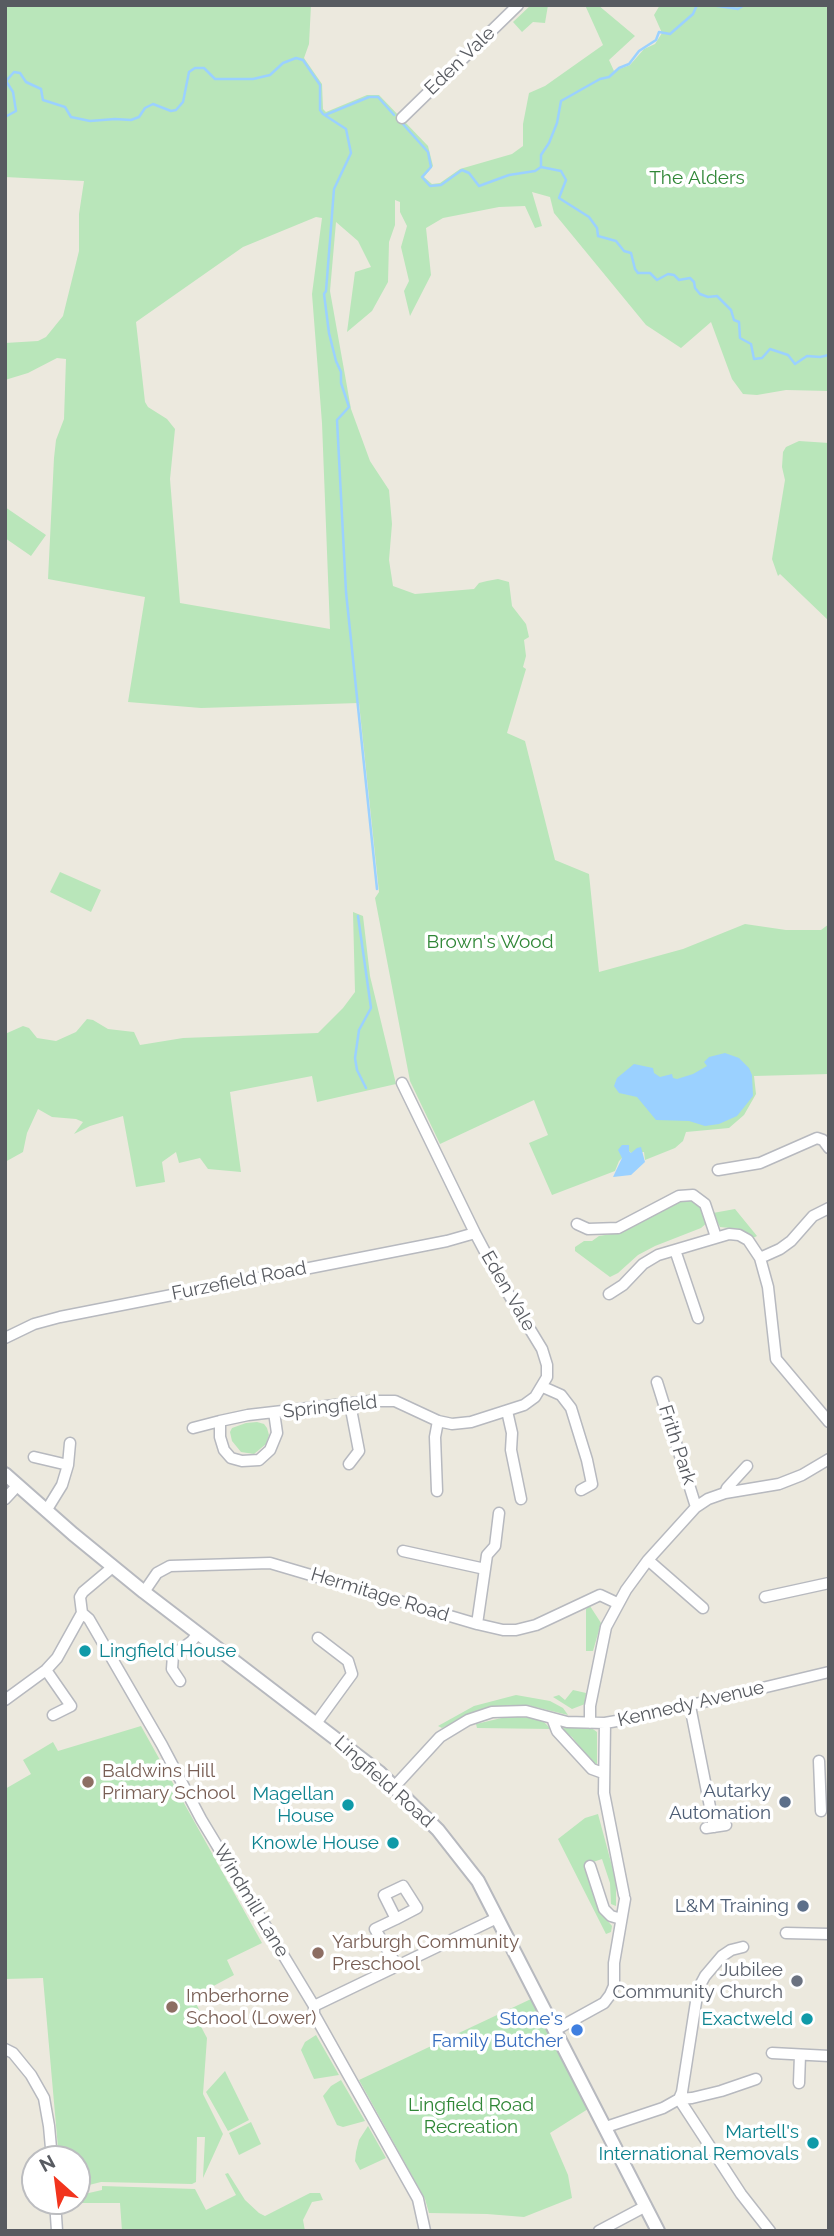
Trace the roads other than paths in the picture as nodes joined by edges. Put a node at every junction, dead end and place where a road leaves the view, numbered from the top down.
1 (518, 5) edge
2 (401, 118) dead end
3 (402, 1083) dead end
4 (829, 1148) edge
5 (718, 1170) dead end
6 (829, 1209) edge
7 (577, 1224) dead end
8 (475, 1233) junction
9 (716, 1237) junction
10 (675, 1250) junction
11 (760, 1258) junction
12 (609, 1294) dead end
13 (698, 1318) dead end
14 (5, 1338) edge
15 (657, 1382) dead end
16 (543, 1387) junction
17 (350, 1404) junction
18 (507, 1411) junction
19 (274, 1412) junction
20 (220, 1421) junction
21 (438, 1422) junction
22 (829, 1422) edge
23 (193, 1428) dead end
24 (70, 1443) dead end
25 (34, 1457) dead end
26 (829, 1458) edge
27 (349, 1464) dead end
28 (68, 1465) junction
29 (747, 1466) dead end
30 (5, 1474) edge
31 (17, 1486) junction
32 (582, 1490) dead end
33 (437, 1491) dead end
34 (725, 1493) junction
35 (5, 1499) edge
36 (521, 1499) dead end
37 (696, 1507) junction
38 (46, 1511) junction
39 (499, 1513) dead end
40 (403, 1551) dead end
41 (648, 1560) junction
42 (112, 1565) junction
43 (485, 1569) junction
44 (829, 1583) edge
45 (144, 1592) junction
46 (765, 1597) dead end
47 (617, 1604) junction
48 (703, 1608) dead end
49 (82, 1613) junction
50 (477, 1624) junction
51 (198, 1633) junction
52 (318, 1638) dead end
53 (47, 1670) junction
54 (829, 1672) edge
55 (180, 1681) dead end
56 (5, 1700) edge
57 (690, 1706) junction
58 (53, 1716) dead end
59 (552, 1718) junction
60 (317, 1723) junction
61 (590, 1723) junction
62 (605, 1723) junction
63 (819, 1761) dead end
64 (603, 1773) junction
65 (395, 1786) junction
66 (824, 1786) edge
67 (821, 1811) dead end
68 (726, 1825) dead end
69 (590, 1866) dead end
70 (497, 1918) junction
71 (396, 1919) dead end
72 (621, 1919) junction
73 (786, 1933) dead end
74 (829, 1934) edge
75 (743, 1947) dead end
76 (397, 1966) junction
77 (314, 2006) junction
78 (555, 2030) junction
79 (5, 2049) edge
80 (772, 2053) dead end
81 (800, 2055) junction
82 (829, 2056) edge
83 (756, 2079) dead end
84 (799, 2083) dead end
85 (679, 2099) junction
86 (606, 2127) junction
87 (51, 2145) edge
88 (646, 2206) junction
89 (425, 2231) edge
90 (599, 2231) edge
91 (658, 2231) edge
92 (770, 2231) edge

1 - 2 street, Eden Vale
3 - 8 street, Eden Vale
4 - 5 street
6 - 11 street
7 - 9 street
8 - 14 street, Furzefield Road
8 - 16 street, Eden Vale
9 - 10 street
9 - 11 street
10 - 12 street
10 - 13 street
11 - 22 street
15 - 37 street, Frith Park
16 - 18 street, Springfield
16 - 32 street
17 - 19 street, Springfield
17 - 21 street, Springfield
17 - 27 street
18 - 21 street, Springfield
18 - 36 street
19 - 20 street, Springfield
19 - 20 street, Springfield
20 - 23 street, Springfield
21 - 33 street
24 - 28 street
25 - 28 street
26 - 34 street
28 - 38 street
29 - 34 street
30 - 31 street, Lingfield Road
31 - 35 street
31 - 38 street, Lingfield Road
34 - 37 street
37 - 41 street
38 - 42 street, Lingfield Road
39 - 43 street
40 - 43 street
41 - 47 street
41 - 48 street
42 - 45 street, Lingfield Road
42 - 49 street
43 - 50 street
44 - 46 street
45 - 50 street, Hermitage Road
45 - 51 street, Lingfield Road
47 - 50 street, Hermitage Road
47 - 61 street
49 - 53 street
49 - 77 street, Windmill Lane
51 - 55 street
51 - 60 street, Lingfield Road
52 - 60 street
53 - 56 street
53 - 58 street
54 - 57 street, Kennedy Avenue
57 - 62 street, Kennedy Avenue
57 - 68 street
59 - 61 street, Kennedy Avenue
59 - 64 street
59 - 65 street, Kennedy Avenue
60 - 65 street, Lingfield Road
61 - 62 street, Kennedy Avenue
62 - 64 street
63 - 66 street
64 - 72 street
65 - 70 street, Lingfield Road
66 - 67 street
69 - 72 street
70 - 76 street
70 - 78 street, Lingfield Road
71 - 76 street
72 - 78 street
73 - 74 street
75 - 85 street
76 - 77 street
77 - 89 street, Windmill Lane
78 - 86 street, Lingfield Road
79 - 87 street
80 - 81 street
81 - 82 street
81 - 84 street
83 - 85 street
85 - 86 street
85 - 92 street
86 - 88 street, Lingfield Road
88 - 90 street
88 - 91 street, Lingfield Road

